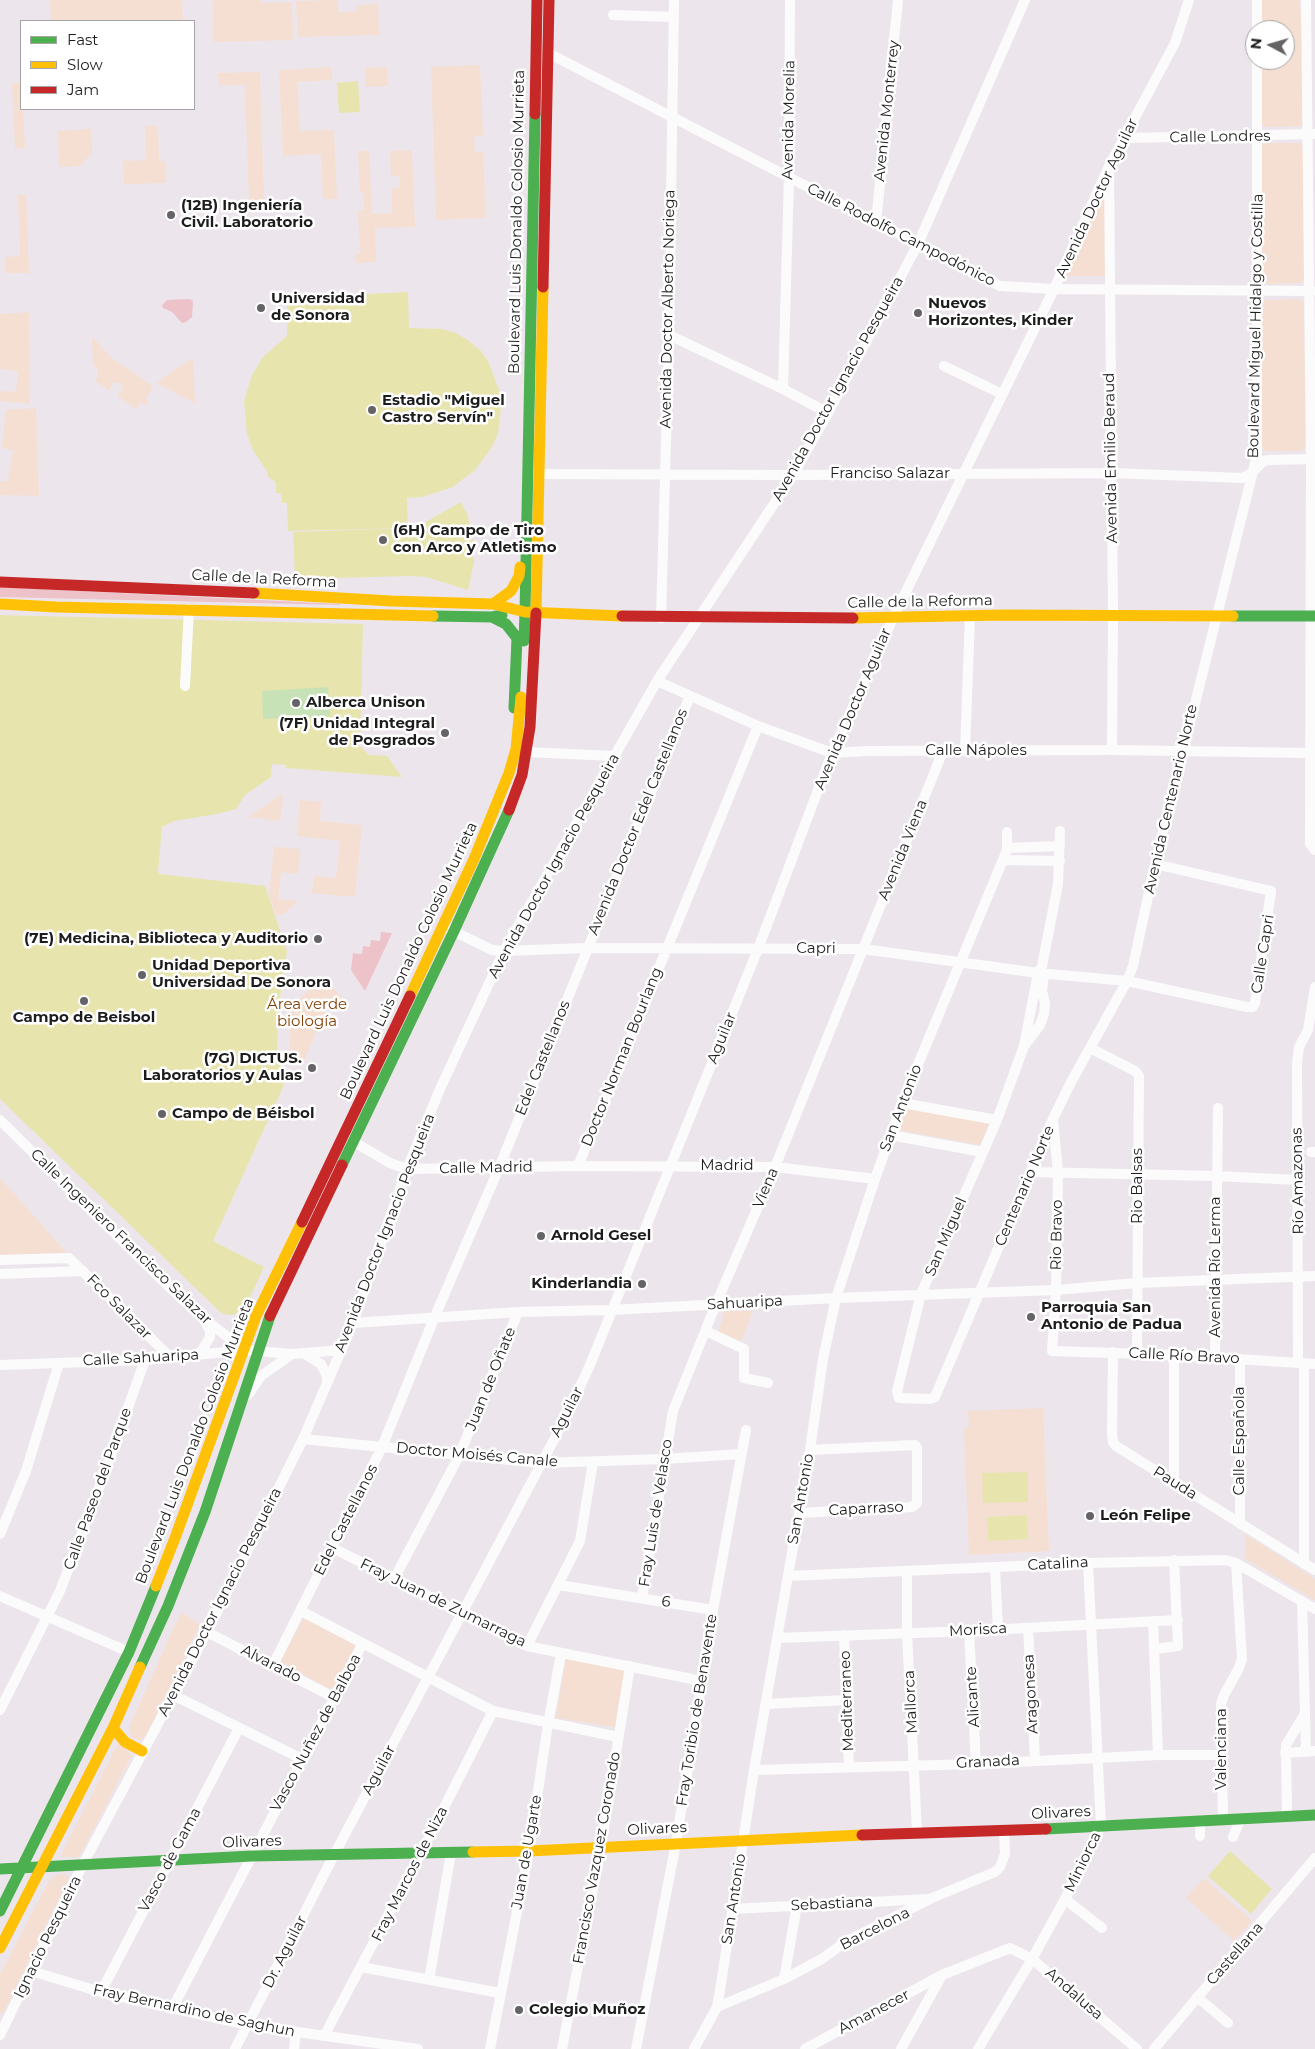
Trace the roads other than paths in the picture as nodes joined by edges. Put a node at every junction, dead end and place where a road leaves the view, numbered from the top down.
1 (536, 0) edge
2 (549, 0) edge
3 (674, 0) edge
4 (790, 0) edge
5 (898, 0) edge
6 (1025, 0) edge
7 (1189, 0) edge
8 (1257, 0) edge
9 (1306, 0) edge
10 (613, 15) dead end
11 (674, 17) junction
12 (1257, 20) edge
13 (548, 53) junction
14 (1257, 70) edge
15 (672, 118) junction
16 (1312, 134) edge
17 (1258, 136) junction
18 (1124, 138) junction
19 (1109, 166) junction
20 (789, 178) junction
21 (876, 223) junction
22 (918, 244) junction
23 (1109, 288) junction
24 (1054, 289) junction
25 (1258, 290) junction
26 (1312, 291) edge
27 (669, 336) junction
28 (944, 366) dead end
29 (783, 389) junction
30 (1002, 394) junction
31 (828, 413) junction
32 (1313, 459) edge
33 (1112, 473) junction
34 (1252, 473) junction
35 (527, 474) junction
36 (540, 474) junction
37 (962, 474) junction
38 (664, 475) junction
39 (793, 475) junction
40 (527, 508) junction
41 (0, 582) edge
42 (0, 604) edge
43 (493, 604) junction
44 (189, 609) junction
45 (531, 612) junction
46 (1113, 615) junction
47 (970, 616) junction
48 (1216, 616) junction
49 (1313, 616) edge
50 (492, 617) junction
51 (661, 618) junction
52 (893, 618) junction
53 (698, 619) junction
54 (657, 681) junction
55 (186, 686) dead end
56 (690, 696) junction
57 (758, 726) junction
58 (1112, 750) junction
59 (943, 751) junction
60 (965, 751) junction
61 (1182, 751) junction
62 (526, 752) junction
63 (832, 753) junction
64 (1309, 753) junction
65 (614, 756) junction
66 (510, 773) junction
67 (1060, 831) dead end
68 (1007, 832) dead end
69 (1060, 846) junction
70 (1007, 848) junction
71 (1314, 849) edge
72 (488, 858) junction
73 (1003, 860) junction
74 (1060, 861) junction
75 (1155, 864) junction
76 (442, 926) junction
77 (454, 931) junction
78 (587, 948) junction
79 (666, 948) junction
80 (758, 949) junction
81 (863, 949) junction
82 (504, 952) junction
83 (959, 962) junction
84 (1042, 971) junction
85 (1127, 981) junction
86 (1315, 987) edge
87 (1314, 1003) edge
88 (1090, 1048) junction
89 (902, 1103) junction
90 (1218, 1108) dead end
91 (1053, 1118) junction
92 (0, 1120) edge
93 (997, 1120) junction
94 (890, 1135) junction
95 (348, 1139) junction
96 (983, 1152) junction
97 (578, 1166) junction
98 (670, 1166) junction
99 (775, 1166) junction
100 (499, 1168) junction
101 (407, 1170) junction
102 (1031, 1172) junction
103 (1058, 1172) junction
104 (1138, 1174) junction
105 (1216, 1176) junction
106 (874, 1179) junction
107 (1298, 1180) junction
108 (0, 1260) edge
109 (83, 1271) junction
110 (0, 1274) edge
111 (1315, 1276) edge
112 (1298, 1277) junction
113 (1217, 1280) junction
114 (1137, 1283) junction
115 (1056, 1290) junction
116 (980, 1293) junction
117 (921, 1294) junction
118 (836, 1298) junction
119 (716, 1304) junction
120 (611, 1310) junction
121 (518, 1312) junction
122 (435, 1316) junction
123 (204, 1319) junction
124 (268, 1320) junction
125 (353, 1323) junction
126 (706, 1331) junction
127 (245, 1350) junction
128 (342, 1350) junction
129 (258, 1351) junction
130 (1052, 1351) joint
131 (1113, 1352) junction
132 (1137, 1353) junction
133 (292, 1354) junction
134 (304, 1354) junction
135 (1174, 1355) junction
136 (195, 1356) junction
137 (171, 1358) junction
138 (1216, 1358) junction
139 (1240, 1359) junction
140 (145, 1360) junction
141 (60, 1363) junction
142 (1306, 1363) edge
143 (0, 1365) edge
144 (327, 1382) junction
145 (768, 1383) dead end
146 (935, 1397) joint
147 (235, 1421) junction
148 (669, 1428) joint
149 (746, 1430) dead end
150 (303, 1439) junction
151 (382, 1448) junction
152 (810, 1450) junction
153 (741, 1454) junction
154 (459, 1456) junction
155 (664, 1459) junction
156 (593, 1462) junction
157 (540, 1463) junction
158 (1174, 1483) junction
159 (799, 1513) junction
160 (1240, 1524) junction
161 (0, 1534) edge
162 (333, 1548) junction
163 (1174, 1560) junction
164 (1088, 1562) junction
165 (1236, 1563) junction
166 (1304, 1564) junction
167 (995, 1568) junction
168 (1315, 1570) edge
169 (907, 1571) junction
170 (788, 1576) junction
171 (394, 1579) junction
172 (559, 1585) junction
173 (0, 1596) edge
174 (642, 1598) junction
175 (1302, 1601) junction
176 (1315, 1609) edge
177 (713, 1610) junction
178 (301, 1611) junction
179 (462, 1613) junction
180 (48, 1617) junction
181 (1178, 1620) junction
182 (1153, 1621) junction
183 (1092, 1625) junction
184 (1028, 1628) junction
185 (998, 1629) junction
186 (969, 1631) junction
187 (207, 1632) junction
188 (908, 1633) junction
189 (844, 1635) junction
190 (778, 1638) junction
191 (364, 1643) junction
192 (527, 1646) junction
193 (1155, 1649) junction
194 (129, 1652) junction
195 (561, 1654) junction
196 (273, 1665) junction
197 (630, 1666) junction
198 (430, 1677) junction
199 (702, 1681) junction
200 (173, 1695) junction
201 (335, 1698) junction
202 (846, 1700) junction
203 (766, 1704) junction
204 (0, 1710) edge
205 (493, 1711) junction
206 (1304, 1713) junction
207 (548, 1724) junction
208 (113, 1728) junction
209 (239, 1728) junction
210 (618, 1737) junction
211 (142, 1751) junction
212 (1310, 1751) edge
213 (1285, 1753) junction
214 (1158, 1755) junction
215 (1222, 1755) junction
216 (1097, 1758) junction
217 (302, 1759) junction
218 (1035, 1760) junction
219 (976, 1764) junction
220 (915, 1766) junction
221 (849, 1767) junction
222 (754, 1770) junction
223 (1315, 1815) edge
224 (1287, 1816) junction
225 (1223, 1820) junction
226 (1240, 1820) junction
227 (1200, 1822) junction
228 (1101, 1826) junction
229 (1004, 1831) junction
230 (917, 1832) junction
231 (1200, 1836) dead end
232 (1233, 1837) dead end
233 (743, 1841) junction
234 (676, 1842) junction
235 (601, 1847) junction
236 (529, 1851) junction
237 (421, 1853) junction
238 (451, 1853) junction
239 (334, 1855) junction
240 (252, 1856) junction
241 (169, 1861) junction
242 (1314, 1864) edge
243 (82, 1866) junction
244 (42, 1867) junction
245 (22, 1868) junction
246 (0, 1869) edge
247 (9, 1894) junction
248 (932, 1898) junction
249 (1065, 1899) junction
250 (797, 1905) junction
251 (21, 1907) junction
252 (732, 1909) junction
253 (0, 1911) edge
254 (1102, 1928) dead end
255 (0, 1948) edge
256 (1006, 1949) joint
257 (1032, 1959) junction
258 (361, 1967) junction
259 (31, 1971) junction
260 (942, 1975) junction
261 (784, 1979) junction
262 (429, 1980) junction
263 (101, 1992) junction
264 (500, 1993) junction
265 (1197, 1997) junction
266 (717, 2007) junction
267 (172, 2009) junction
268 (4, 2018) edge
269 (1228, 2023) dead end
270 (248, 2026) junction
271 (296, 2033) junction
272 (0, 2036) edge
273 (324, 2036) junction
274 (360, 2045) edge
275 (235, 2049) edge
276 (294, 2049) edge
277 (418, 2049) edge
278 (490, 2049) edge
279 (562, 2049) edge
280 (636, 2049) edge
281 (694, 2049) edge
282 (805, 2049) edge
283 (901, 2049) edge
284 (978, 2049) edge
285 (1137, 2049) edge
286 (1154, 2049) edge

1 - 35 main road, Boulevard Luis Donaldo Colosio Murrieta
2 - 13 main road, Boulevard Luis Donaldo Colosio Murrieta
3 - 11 street, Avenida Doctor Alberto Noriega
4 - 20 street, Avenida Morelia
5 - 21 street, Avenida Monterrey
6 - 22 street, Avenida Doctor Ignacio Pesqueira
7 - 18 street, Avenida Doctor Aguilar
8 - 12 street
9 - 16 street
10 - 11 street
11 - 15 street, Avenida Doctor Alberto Noriega
13 - 15 street, Calle Rodolfo Campodónico
13 - 36 main road, Boulevard Luis Donaldo Colosio Murrieta
14 - 17 street, Boulevard Miguel Hidalgo y Costilla
15 - 20 street, Calle Rodolfo Campodónico
15 - 27 street, Avenida Doctor Alberto Noriega
16 - 17 street, Calle Londres
16 - 26 street
17 - 18 street, Calle Londres
17 - 25 street, Boulevard Miguel Hidalgo y Costilla
18 - 19 street, Avenida Doctor Aguilar
19 - 23 street, Avenida Emilio Beraud
19 - 24 street, Avenida Doctor Aguilar
20 - 21 street, Calle Rodolfo Campodónico
20 - 29 street, Avenida Morelia
21 - 22 street, Calle Rodolfo Campodónico
22 - 24 street, Calle Rodolfo Campodónico
22 - 31 street, Avenida Doctor Ignacio Pesqueira
23 - 24 street, Calle Rodolfo Campodónico
23 - 25 street, Calle Rodolfo Campodónico
23 - 33 street, Avenida Emilio Beraud
24 - 30 street, Avenida Doctor Aguilar
25 - 26 street, Calle Rodolfo Campodónico
25 - 34 street, Boulevard Miguel Hidalgo y Costilla
26 - 32 street
27 - 29 street
27 - 38 street, Avenida Doctor Alberto Noriega
28 - 30 street
29 - 31 street
30 - 37 street, Avenida Doctor Aguilar
31 - 39 street, Avenida Doctor Ignacio Pesqueira
32 - 34 street
32 - 49 street
33 - 34 street, Franciso Salazar
33 - 37 street, Franciso Salazar
33 - 46 street, Avenida Emilio Beraud
34 - 48 street, Boulevard Miguel Hidalgo y Costilla
35 - 36 street, Franciso Salazar
35 - 40 main road, Boulevard Luis Donaldo Colosio Murrieta
36 - 38 street, Franciso Salazar
36 - 45 main road, Boulevard Luis Donaldo Colosio Murrieta
37 - 39 street, Franciso Salazar
37 - 52 street, Avenida Doctor Aguilar
38 - 39 street, Franciso Salazar
38 - 51 street, Avenida Doctor Alberto Noriega
39 - 53 street, Avenida Doctor Ignacio Pesqueira
40 - 43 main road
40 - 45 main road, Boulevard Luis Donaldo Colosio Murrieta
41 - 43 main road, Calle de la Reforma
42 - 44 main road, Calle de la Reforma
43 - 45 main road, Calle de la Reforma
44 - 50 main road, Calle de la Reforma
44 - 55 street
45 - 50 main road, Calle de la Reforma
45 - 51 main road, Calle de la Reforma
45 - 62 main road, Boulevard Luis Donaldo Colosio Murrieta
45 - 66 main road, Boulevard Luis Donaldo Colosio Murrieta
46 - 47 main road, Calle de la Reforma
46 - 48 main road, Calle de la Reforma
46 - 58 street, Avenida Emilio Beraud
47 - 52 main road, Calle de la Reforma
47 - 60 street
48 - 49 main road, Calle de la Reforma
48 - 61 street, Avenida Centenario Norte
49 - 64 street
50 - 66 main road
51 - 53 main road, Calle de la Reforma
52 - 53 main road, Calle de la Reforma
52 - 63 street, Avenida Doctor Aguilar
53 - 54 street, Avenida Doctor Ignacio Pesqueira
54 - 56 street, Calle Nápoles
54 - 65 street, Avenida Doctor Ignacio Pesqueira
56 - 57 street, Calle Nápoles
56 - 78 street, Avenida Doctor Edel Castellanos
57 - 63 street, Calle Nápoles
57 - 79 street, Doctor Norman Bourlang
58 - 60 street, Calle Nápoles
58 - 61 street, Calle Nápoles
59 - 60 street, Calle Nápoles
59 - 63 street, Calle Nápoles
59 - 81 street, Avenida Viena
61 - 64 street, Calle Nápoles
61 - 75 street, Avenida Centenario Norte
62 - 65 street
62 - 72 main road, Boulevard Luis Donaldo Colosio Murrieta
63 - 80 street, Avenida Doctor Aguilar
64 - 71 street
65 - 82 street, Avenida Doctor Ignacio Pesqueira
66 - 72 main road
66 - 76 main road, Boulevard Luis Donaldo Colosio Murrieta
67 - 69 street, San Miguel
68 - 70 street
69 - 70 street
69 - 74 street, San Miguel
70 - 73 street
72 - 77 main road, Boulevard Luis Donaldo Colosio Murrieta
73 - 74 street
73 - 83 street, San Antonio
74 - 84 street, San Miguel
75 - 85 street, Avenida Centenario Norte
75 - 85 street, Calle Capri
76 - 77 street
76 - 95 main road, Boulevard Luis Donaldo Colosio Murrieta
77 - 82 street
77 - 95 main road, Boulevard Luis Donaldo Colosio Murrieta
78 - 79 street, Capri
78 - 82 street, Capri
78 - 100 street, Edel Castellanos
79 - 80 street, Capri
79 - 97 street, Doctor Norman Bourlang
80 - 81 street, Capri
80 - 98 street, Aguilar
81 - 83 street, Capri
81 - 99 street, Viena
82 - 101 street, Avenida Doctor Ignacio Pesqueira
83 - 84 street, Capri
83 - 89 street, San Antonio
84 - 85 street, Capri
84 - 93 street, San Miguel
85 - 88 street, Centenario Norte
86 - 87 street, Río Amazonas
87 - 107 street, Río Amazonas
88 - 91 street, Centenario Norte
88 - 104 street, Rio Balsas
89 - 93 street
89 - 94 street, San Antonio
90 - 105 street, Avenida Río Lerma
91 - 102 street, Centenario Norte
91 - 103 street, Rio Bravo
92 - 123 street, Calle Ingeniero Francisco Salazar
93 - 96 street, San Miguel
94 - 96 street
94 - 106 street, San Antonio
95 - 101 street, Calle Madrid
95 - 124 main road, Boulevard Luis Donaldo Colosio Murrieta
95 - 127 main road, Boulevard Luis Donaldo Colosio Murrieta
96 - 117 street, San Miguel
97 - 98 street, Madrid
97 - 100 street, Calle Madrid
98 - 99 street, Madrid
98 - 120 street, Aguilar
99 - 106 street, Madrid
99 - 119 street, Viena
100 - 101 street, Calle Madrid
100 - 122 street
101 - 125 street, Avenida Doctor Ignacio Pesqueira
102 - 103 street
102 - 116 street, Centenario Norte
103 - 104 street
103 - 115 street, Rio Bravo
104 - 105 street
104 - 114 street, Rio Balsas
105 - 107 street
105 - 113 street, Avenida Río Lerma
106 - 118 street, San Antonio
107 - 112 street, Río Amazonas
108 - 109 street, Fco Salazar
109 - 110 street
109 - 137 street, Fco Salazar
111 - 112 street
112 - 113 street
112 - 142 street, Río Amazonas
113 - 114 street
113 - 138 street, Avenida Río Lerma
114 - 115 street, Sahuaripa
114 - 132 street, Rio Balsas
115 - 116 street, Sahuaripa
115 - 130 street, Rio Bravo
116 - 117 street, Sahuaripa
116 - 146 street, Centenario Norte
117 - 118 street, Sahuaripa
117 - 146 street, San Miguel
118 - 119 street, Sahuaripa
118 - 152 street, San Antonio
119 - 120 street, Sahuaripa
119 - 126 street, Viena
120 - 121 street, Sahuaripa
120 - 157 street, Aguilar
121 - 122 street, Sahuaripa
121 - 154 street, Juan de Oñate
122 - 125 street, Sahuaripa
122 - 151 street, Edel Castellanos
123 - 127 street, Calle Ingeniero Francisco Salazar
123 - 136 street
124 - 129 main road, Boulevard Luis Donaldo Colosio Murrieta
124 - 133 street
125 - 128 street, Avenida Doctor Ignacio Pesqueira
126 - 145 street
126 - 148 street, Viena
127 - 129 street, Calle Sahuaripa
127 - 136 street, Calle Sahuaripa
127 - 194 main road, Boulevard Luis Donaldo Colosio Murrieta
128 - 134 street, Calle Sahuaripa
128 - 144 street, Avenida Doctor Ignacio Pesqueira
129 - 133 street, Calle Sahuaripa
129 - 147 main road, Boulevard Luis Donaldo Colosio Murrieta
130 - 131 street, Calle Río Bravo
131 - 132 street, Calle Río Bravo
131 - 158 street, Pauda
132 - 135 street, Calle Río Bravo
133 - 134 street, Calle Sahuaripa
133 - 147 street
134 - 144 street
135 - 138 street, Calle Río Bravo
135 - 158 street
136 - 137 street, Calle Sahuaripa
137 - 140 street, Calle Sahuaripa
138 - 139 street, Calle Río Bravo
139 - 142 street, Calle Río Bravo
139 - 160 street, Calle Española
140 - 141 street, Calle Sahuaripa
140 - 180 street, Calle Paseo del Parque
141 - 143 street, Calle Sahuaripa
141 - 161 street
142 - 166 street, Río Amazonas
144 - 150 street, Avenida Doctor Ignacio Pesqueira
147 - 208 main road, Boulevard Luis Donaldo Colosio Murrieta
148 - 155 street, Fray Luis de Velasco
149 - 153 street, Fray Toribio de Benavente
150 - 151 street, Doctor Moisés Canale
150 - 187 street, Avenida Doctor Ignacio Pesqueira
151 - 154 street, Doctor Moisés Canale
151 - 162 street, Edel Castellanos
152 - 159 street, San Antonio
152 - 159 street, Caparraso
153 - 155 street, Doctor Moisés Canale
153 - 177 street, Fray Toribio de Benavente
154 - 157 street, Doctor Moisés Canale
154 - 171 street, Juan de Oñate
155 - 156 street, Doctor Moisés Canale
155 - 174 street, Fray Luis de Velasco
156 - 157 street, Doctor Moisés Canale
156 - 172 street
157 - 179 street, Aguilar
158 - 160 street, Pauda
159 - 170 street, San Antonio
160 - 166 street, Pauda
162 - 171 street, Fray Juan de Zumarraga
162 - 178 street, Edel Castellanos
163 - 164 street, Catalina
163 - 165 street, Catalina
163 - 181 street
164 - 167 street, Catalina
164 - 183 street, Miniorca
165 - 175 street, Catalina
165 - 215 street, Valenciana
166 - 168 street, Pauda
167 - 169 street, Catalina
167 - 185 street
169 - 170 street, Catalina
169 - 188 street, Mallorca
170 - 190 street, San Antonio
171 - 179 street, Fray Juan de Zumarraga
172 - 174 street, 6
172 - 192 street
173 - 180 street
174 - 177 street, 6
175 - 176 street, Catalina
175 - 206 street
177 - 199 street, Fray Toribio de Benavente
178 - 191 street
178 - 196 street, Edel Castellanos
179 - 192 street, Fray Juan de Zumarraga
179 - 198 street, Aguilar
180 - 194 street
180 - 204 street, Calle Paseo del Parque
181 - 182 street, Morisca
181 - 193 street
182 - 183 street, Morisca
182 - 193 street
183 - 184 street, Morisca
183 - 216 street, Miniorca
184 - 185 street, Morisca
184 - 218 street, Aragonesa
185 - 186 street, Morisca
186 - 188 street, Morisca
186 - 219 street, Alicante
187 - 196 street, Alvarado
187 - 200 street, Avenida Doctor Ignacio Pesqueira
188 - 189 street, Morisca
188 - 220 street, Mallorca
189 - 190 street, Morisca
189 - 202 street, Mediterraneo
190 - 203 street, San Antonio
191 - 198 street
191 - 201 street, Vasco Nuñez de Balboa
192 - 195 street, Fray Juan de Zumarraga
193 - 214 street
194 - 245 main road, Boulevard Luis Donaldo Colosio Murrieta
195 - 197 street, Fray Juan de Zumarraga
195 - 207 street, Juan de Ugarte
196 - 201 street, Alvarado
197 - 199 street, Fray Juan de Zumarraga
197 - 210 street, Francisco Vazquez Coronado
198 - 205 street
198 - 239 street, Aguilar
199 - 234 street, Fray Toribio de Benavente
200 - 209 street
200 - 211 street, Avenida Doctor Ignacio Pesqueira
201 - 217 street, Vasco Nuñez de Balboa
202 - 203 street
202 - 221 street, Mediterraneo
203 - 222 street, San Antonio
205 - 207 street
205 - 237 street, Fray Marcos de Niza
206 - 212 street
206 - 213 street
207 - 210 street
207 - 236 street, Juan de Ugarte
208 - 211 main road
208 - 244 main road, Boulevard Luis Donaldo Colosio Murrieta
209 - 217 street
209 - 241 street, Vasco de Gama
210 - 235 street, Francisco Vazquez Coronado
211 - 243 street, Avenida Doctor Ignacio Pesqueira
212 - 213 street
213 - 224 street
214 - 215 street, Granada
214 - 216 street, Granada
215 - 225 street, Valenciana
216 - 218 street, Granada
216 - 228 street, Miniorca
217 - 240 street, Vasco Nuñez de Balboa
218 - 219 street, Granada
219 - 220 street, Granada
220 - 221 street, Granada
220 - 230 street, Mallorca
221 - 222 street, Granada
222 - 233 street, San Antonio
223 - 224 main road, Olivares
224 - 226 main road, Olivares
225 - 226 main road, Olivares
225 - 227 main road, Olivares
226 - 232 street
227 - 228 main road, Olivares
227 - 231 street
228 - 229 main road, Olivares
228 - 249 street, Miniorca
229 - 230 main road, Olivares
229 - 248 street, Barcelona
230 - 233 main road, Olivares
233 - 234 main road, Olivares
233 - 252 street, San Antonio
234 - 235 main road, Olivares
234 - 280 street, Fray Toribio de Benavente
235 - 236 main road, Olivares
235 - 279 street, Francisco Vazquez Coronado
236 - 238 main road, Olivares
236 - 264 street, Juan de Ugarte
237 - 238 main road, Olivares
237 - 239 main road, Olivares
237 - 258 street, Fray Marcos de Niza
238 - 262 street
239 - 240 main road, Olivares
239 - 270 street, Dr. Aguilar
240 - 241 main road, Olivares
240 - 267 street, Vasco Nuñez de Balboa
241 - 243 main road, Olivares
241 - 263 street, Vasco de Gama
242 - 265 street, Castellana
243 - 244 main road, Olivares
243 - 259 street, Ignacio Pesqueira
244 - 245 main road, Olivares
244 - 251 main road, Boulevard Luis Donaldo Colosio Murrieta
245 - 246 main road, Olivares
245 - 247 main road, Boulevard Luis Donaldo Colosio Murrieta
247 - 251 main road
247 - 253 main road, Boulevard Luis Donaldo Colosio Murrieta
248 - 250 street, Sebastiana
248 - 261 street, Barcelona
249 - 254 street
249 - 257 street, Miniorca
250 - 252 street, Sebastiana
250 - 261 street
251 - 255 main road, Boulevard Luis Donaldo Colosio Murrieta
252 - 266 street, San Antonio
256 - 257 street, Andalusa
256 - 260 street, Amanecer
257 - 284 street, Miniorca
257 - 285 street, Andalusa
258 - 262 street
258 - 273 street, Fray Marcos de Niza
259 - 263 street, Fray Bernardino de Saghun
259 - 268 street, Ignacio Pesqueira
260 - 282 street, Amanecer
260 - 283 street, Amanecer
261 - 266 street, Barcelona
262 - 264 street
263 - 267 street, Fray Bernardino de Saghun
264 - 278 street, Juan de Ugarte
265 - 269 street
265 - 286 street, Castellana
266 - 281 street, San Antonio
267 - 270 street, Fray Bernardino de Saghun
268 - 272 street, Ignacio Pesqueira
270 - 271 street, Fray Bernardino de Saghun
270 - 275 street, Dr. Aguilar
271 - 273 street, Fray Bernardino de Saghun
271 - 276 street
273 - 274 street, Fray Bernardino de Saghun
274 - 277 street, Fray Bernardino de Saghun

